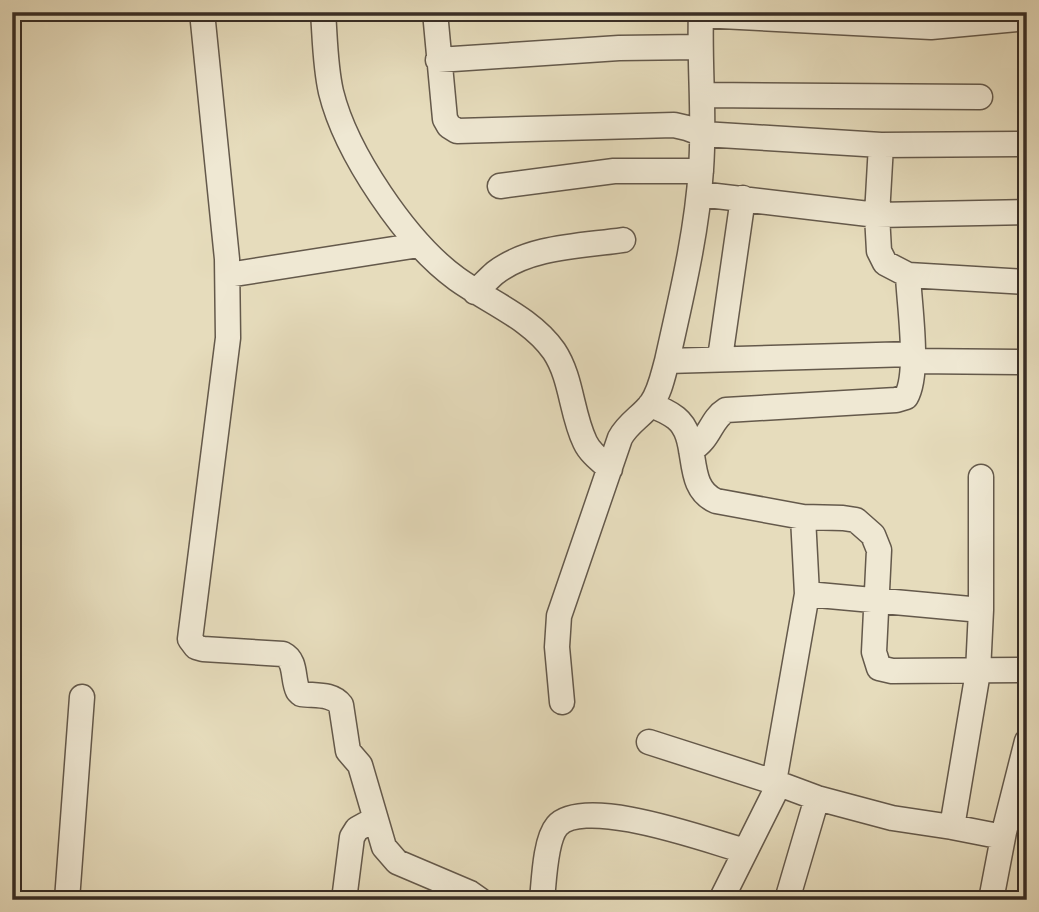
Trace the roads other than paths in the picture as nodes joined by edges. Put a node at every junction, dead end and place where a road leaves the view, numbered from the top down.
1 (202, 12) edge
2 (323, 12) edge
3 (435, 12) edge
4 (701, 14) edge
5 (763, 15) edge
6 (826, 17) edge
7 (960, 18) edge
8 (1027, 18) edge
9 (699, 47) junction
10 (438, 60) junction
11 (703, 94) junction
12 (980, 97) dead end
13 (703, 134) junction
14 (1027, 144) edge
15 (881, 145) junction
16 (700, 182) junction
17 (500, 186) dead end
18 (743, 198) junction
19 (1027, 212) edge
20 (877, 215) junction
21 (623, 240) dead end
22 (419, 245) junction
23 (228, 275) junction
24 (908, 275) junction
25 (1027, 282) edge
26 (475, 292) junction
27 (912, 357) junction
28 (720, 358) junction
29 (667, 361) junction
30 (1027, 362) edge
31 (650, 405) junction
32 (691, 450) junction
33 (610, 469) junction
34 (981, 477) dead end
35 (803, 517) junction
36 (807, 594) junction
37 (878, 600) junction
38 (981, 610) junction
39 (1027, 670) edge
40 (978, 672) junction
41 (82, 697) dead end
42 (562, 702) dead end
43 (1027, 741) edge
44 (649, 743) dead end
45 (776, 783) junction
46 (817, 798) junction
47 (375, 819) junction
48 (952, 827) junction
49 (1003, 837) junction
50 (745, 851) junction
51 (67, 900) edge
52 (344, 900) edge
53 (480, 900) edge
54 (542, 900) edge
55 (721, 900) edge
56 (787, 900) edge
57 (991, 900) edge

1 - 23 street
2 - 22 street
3 - 10 street
4 - 5 street
4 - 9 street
5 - 6 street
6 - 7 street
7 - 8 street
9 - 10 street
9 - 11 street
10 - 13 street
11 - 12 street
11 - 13 street
13 - 15 street
13 - 16 street
14 - 15 street
15 - 20 street
16 - 17 street
16 - 18 street
16 - 29 street
18 - 20 street
18 - 28 street
19 - 20 street
20 - 24 street
21 - 26 street
22 - 23 street
22 - 26 street
23 - 47 street
24 - 25 street
24 - 27 street
26 - 33 street
27 - 28 street
27 - 30 street
27 - 32 street
28 - 29 street
29 - 31 street
31 - 32 street
31 - 33 street
32 - 35 street
33 - 42 street
34 - 38 street
35 - 36 street
35 - 37 street
36 - 37 street
36 - 45 street
37 - 38 street
37 - 40 street
38 - 40 street
39 - 40 street
40 - 48 street
41 - 51 street
43 - 49 street
44 - 45 street
45 - 46 street
45 - 50 street
46 - 48 street
46 - 56 street
47 - 52 street
47 - 53 street
48 - 49 street
49 - 57 street
50 - 54 street
50 - 55 street

